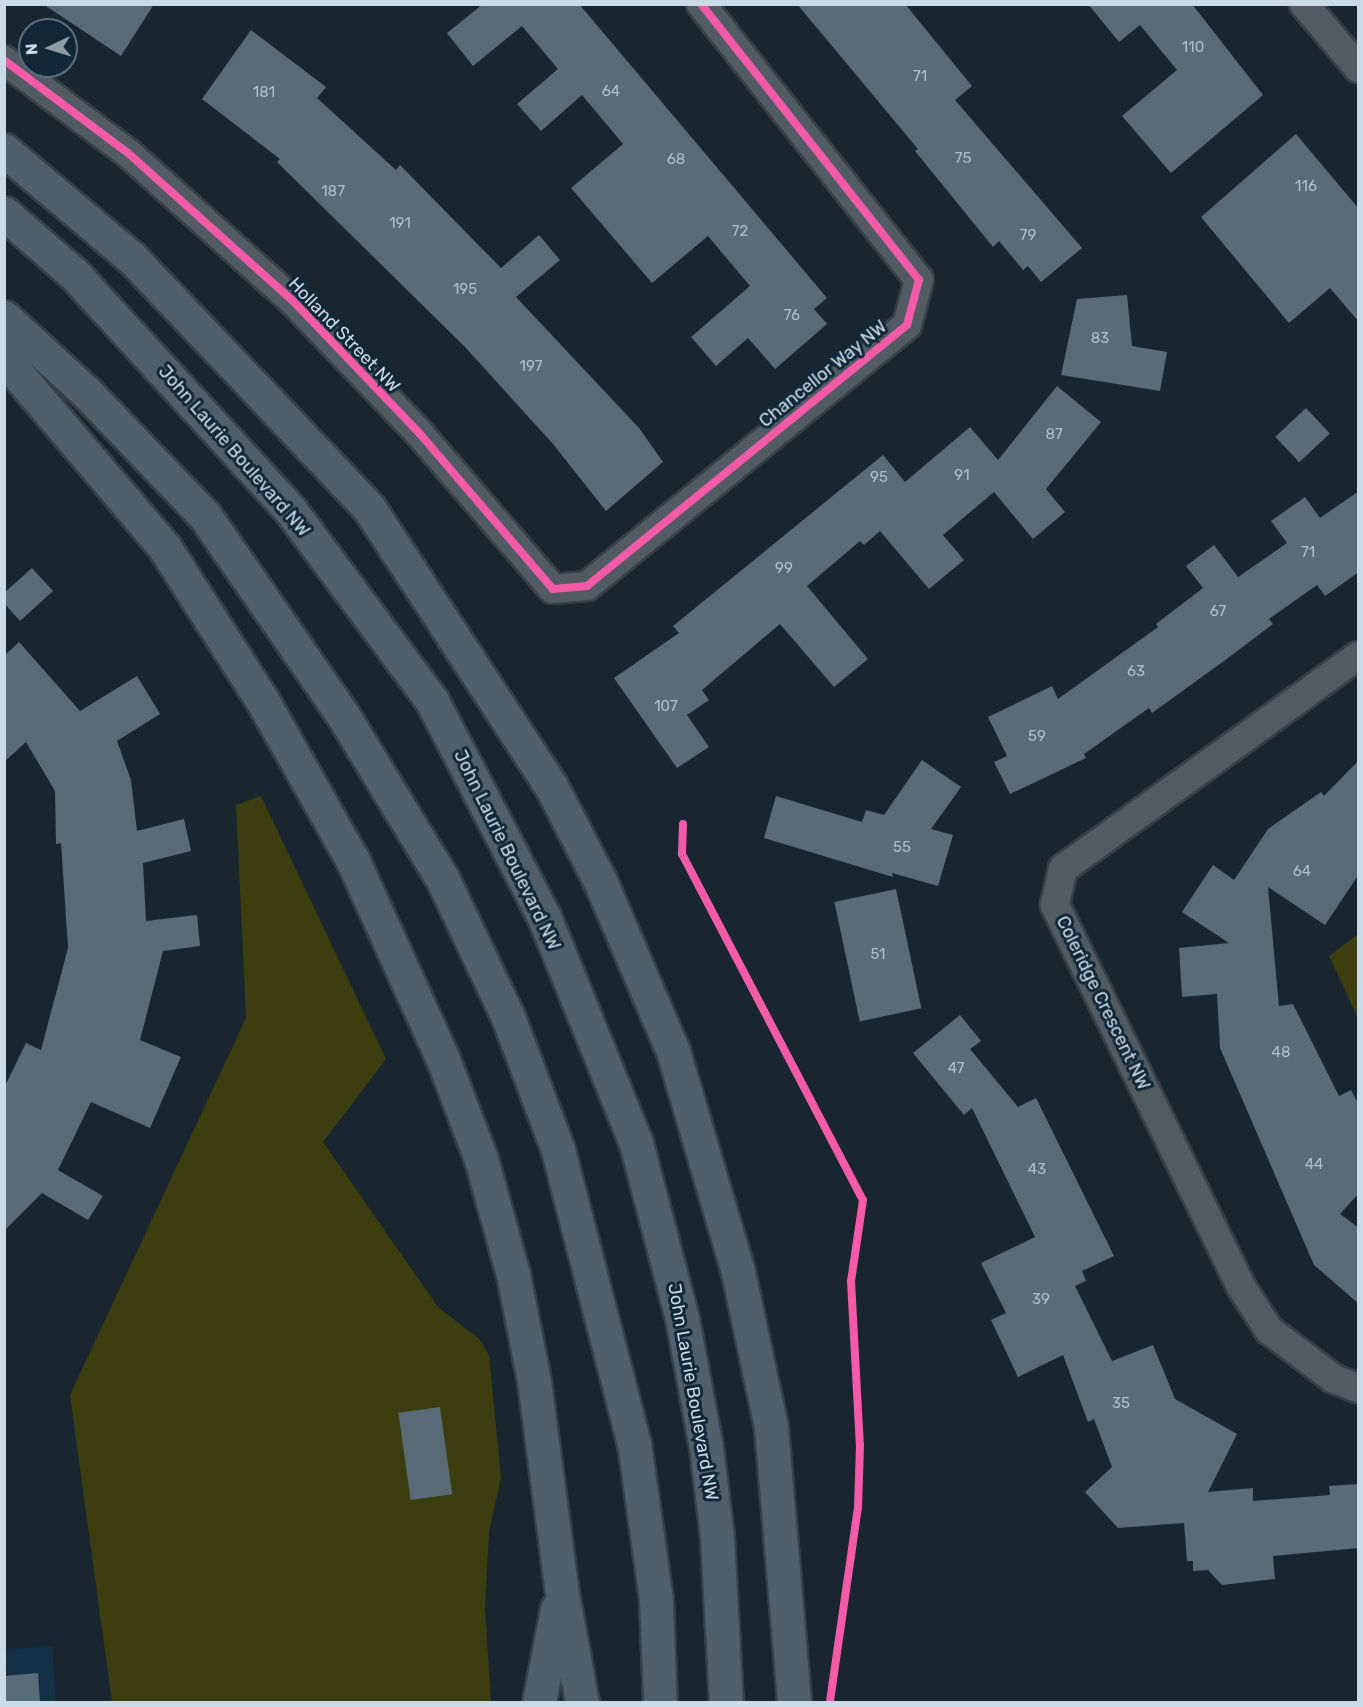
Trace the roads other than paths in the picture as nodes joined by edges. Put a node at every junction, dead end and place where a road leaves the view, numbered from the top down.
1 (701, 4) edge
2 (1304, 4) edge
3 (4, 60) edge
4 (1359, 68) edge
5 (4, 150) edge
6 (4, 213) edge
7 (4, 318) edge
8 (4, 352) edge
9 (553, 589) joint
10 (1359, 656) edge
11 (1359, 1388) edge
12 (561, 1587) junction
13 (791, 1700) edge
14 (539, 1702) edge
15 (582, 1702) edge
16 (660, 1702) edge
17 (726, 1702) edge

1 - 9 street, Chancellor Way NW
2 - 4 street
3 - 9 street, Holland Street NW
5 - 13 main road
6 - 17 main road, John Laurie Boulevard NW
7 - 16 main road
8 - 12 main road
10 - 11 street, Coleridge Crescent NW
12 - 14 main road
12 - 15 main road

